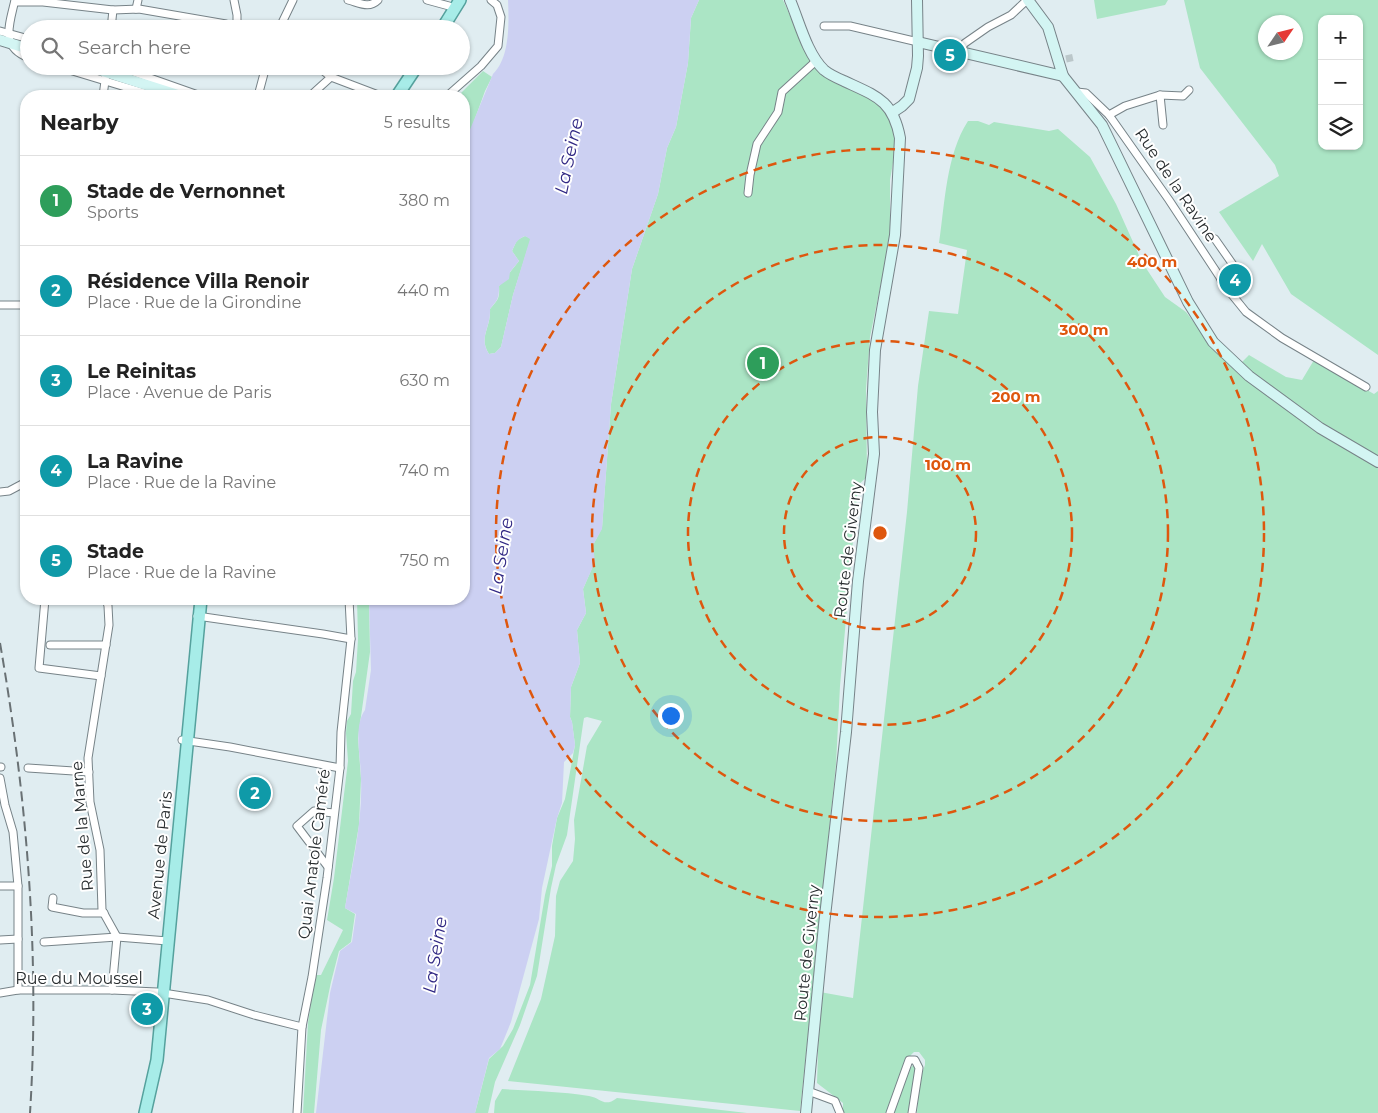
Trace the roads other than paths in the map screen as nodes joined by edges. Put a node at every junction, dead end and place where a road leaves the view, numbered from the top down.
1 (138, 0) edge
2 (234, 0) edge
3 (293, 0) edge
4 (348, 0) edge
5 (378, 0) edge
6 (427, 0) edge
7 (460, 0) edge
8 (491, 0) edge
9 (790, 0) edge
10 (917, 0) edge
11 (1028, 0) edge
12 (15, 1) edge
13 (78, 3) edge
14 (451, 3) edge
15 (112, 10) junction
16 (136, 10) junction
17 (111, 20) edge
18 (194, 20) edge
19 (239, 20) edge
20 (283, 20) edge
21 (444, 20) edge
22 (447, 20) edge
23 (824, 26) dead end
24 (3, 38) edge
25 (20, 39) edge
26 (918, 42) junction
27 (20, 45) edge
28 (958, 52) junction
29 (20, 54) edge
30 (816, 61) junction
31 (106, 75) edge
32 (110, 75) edge
33 (113, 75) edge
34 (142, 75) edge
35 (264, 75) edge
36 (329, 75) edge
37 (411, 75) edge
38 (1063, 76) junction
39 (331, 77) junction
40 (104, 90) edge
41 (142, 90) edge
42 (161, 90) edge
43 (184, 90) edge
44 (260, 90) edge
45 (317, 90) edge
46 (365, 90) edge
47 (402, 90) edge
48 (454, 90) edge
49 (1188, 90) dead end
50 (1077, 92) junction
51 (1160, 96) junction
52 (892, 112) junction
53 (1109, 115) junction
54 (1163, 125) dead end
55 (748, 193) dead end
56 (1215, 239) dead end
57 (1221, 280) junction
58 (0, 305) edge
59 (20, 305) edge
60 (1366, 387) dead end
61 (1378, 462) edge
62 (20, 488) edge
63 (0, 492) edge
64 (44, 605) edge
65 (108, 605) edge
66 (196, 605) edge
67 (200, 605) edge
68 (349, 605) edge
69 (197, 616) junction
70 (351, 639) junction
71 (50, 645) dead end
72 (106, 645) junction
73 (101, 676) junction
74 (185, 740) junction
75 (28, 768) dead end
76 (340, 768) junction
77 (89, 772) junction
78 (0, 778) edge
79 (334, 813) junction
80 (328, 867) junction
81 (0, 886) edge
82 (18, 886) junction
83 (53, 898) dead end
84 (104, 913) junction
85 (116, 937) junction
86 (18, 939) junction
87 (0, 940) edge
88 (165, 941) junction
89 (44, 942) dead end
90 (18, 990) junction
91 (112, 990) junction
92 (160, 992) junction
93 (0, 993) edge
94 (302, 1027) junction
95 (808, 1091) junction
96 (139, 1113) edge
97 (145, 1113) edge
98 (297, 1113) edge
99 (806, 1113) edge
100 (840, 1113) edge
101 (890, 1113) edge
102 (912, 1113) edge

1 - 16 street
2 - 19 street
3 - 20 street
4 - 5 street
6 - 14 street
7 - 22 main road
8 - 48 street
9 - 30 main road
10 - 26 main road
11 - 28 street
11 - 38 main road
12 - 13 street
12 - 24 street
13 - 15 street
14 - 21 main road
15 - 16 street
15 - 17 street
16 - 18 street
23 - 26 street
24 - 25 street
24 - 27 main road
24 - 29 street
26 - 28 main road
26 - 52 main road
28 - 38 main road
30 - 52 main road
30 - 55 street
31 - 40 street
32 - 41 street
33 - 42 main road
34 - 43 street
35 - 44 street
36 - 39 street
37 - 47 main road
38 - 50 main road
39 - 45 street
39 - 46 street
49 - 51 street
50 - 53 street, Rue de la Ravine
50 - 61 main road
51 - 53 street
51 - 54 street
52 - 95 main road, Route de Giverny
53 - 57 street, Rue de la Ravine
56 - 57 street
57 - 60 street, Rue de la Ravine
58 - 59 street
62 - 63 street
64 - 73 street
65 - 72 street, Rue de la Marne
66 - 69 main road, Avenue de Paris
67 - 69 main road, Avenue de Paris
68 - 70 street, Quai Anatole Caméré
69 - 70 street
69 - 74 main road, Avenue de Paris
70 - 76 street, Quai Anatole Caméré
71 - 72 street
72 - 73 street, Rue de la Marne
73 - 77 street, Rue de la Marne
74 - 76 street
74 - 88 main road, Avenue de Paris
75 - 77 street
76 - 79 street, Quai Anatole Caméré
77 - 84 street, Rue de la Marne
78 - 82 street
79 - 80 street, Quai Anatole Caméré
79 - 80 street
80 - 94 street, Quai Anatole Caméré
81 - 82 street
82 - 86 street
83 - 84 street
84 - 85 street, Rue de la Marne
85 - 88 street
85 - 89 street
85 - 91 street
86 - 87 street
86 - 90 street
88 - 92 main road, Avenue de Paris
90 - 91 street, Rue du Moussel
90 - 93 street, Rue du Moussel
91 - 92 street, Rue du Moussel
92 - 94 street, Rue du Moussel
92 - 96 main road, Avenue de Paris
92 - 97 main road, Avenue de Paris
94 - 98 street, Quai Anatole Caméré
95 - 99 main road, Route de Giverny
95 - 100 street
101 - 102 street

